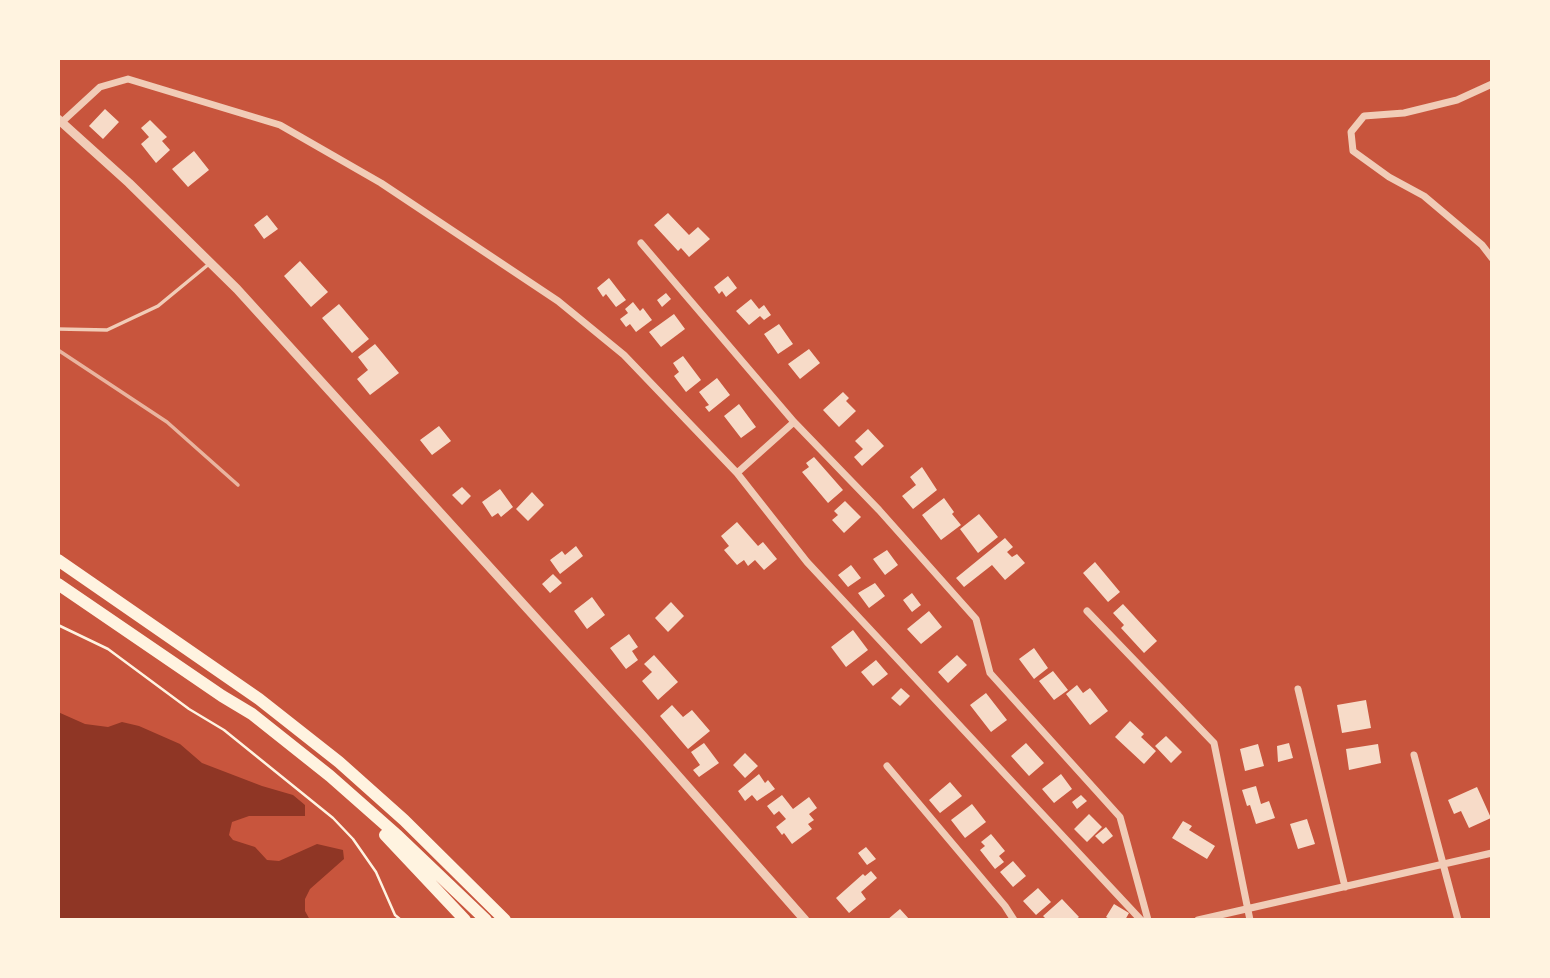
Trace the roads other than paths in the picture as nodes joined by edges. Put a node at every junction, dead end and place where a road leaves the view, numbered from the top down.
1 (1492, 84) edge
2 (60, 120) edge
3 (641, 243) dead end
4 (1492, 258) edge
5 (210, 262) junction
6 (58, 329) edge
7 (794, 422) junction
8 (737, 473) junction
9 (58, 560) edge
10 (58, 584) edge
11 (1087, 611) dead end
12 (1298, 689) dead end
13 (222, 696) junction
14 (1415, 755) dead end
15 (887, 766) dead end
16 (1492, 853) edge
17 (451, 863) junction
18 (1442, 865) junction
19 (1345, 887) junction
20 (1250, 909) junction
21 (465, 920) edge
22 (486, 920) edge
23 (505, 920) edge
24 (517, 920) edge
25 (805, 920) edge
26 (1014, 920) edge
27 (1141, 920) edge
28 (1148, 920) edge
29 (1198, 920) edge
30 (1250, 920) edge
31 (1458, 920) edge

1 - 4 street
2 - 5 street
2 - 8 street
3 - 7 street
5 - 6 lane
5 - 25 street
7 - 8 street
7 - 28 street
8 - 27 street
9 - 17 highway
10 - 13 highway
11 - 20 street
12 - 19 street
13 - 21 highway
13 - 22 highway
14 - 18 street
15 - 26 street
16 - 18 street
17 - 23 highway
17 - 24 highway
18 - 19 street
18 - 31 street
19 - 20 street
20 - 29 street
20 - 30 street

